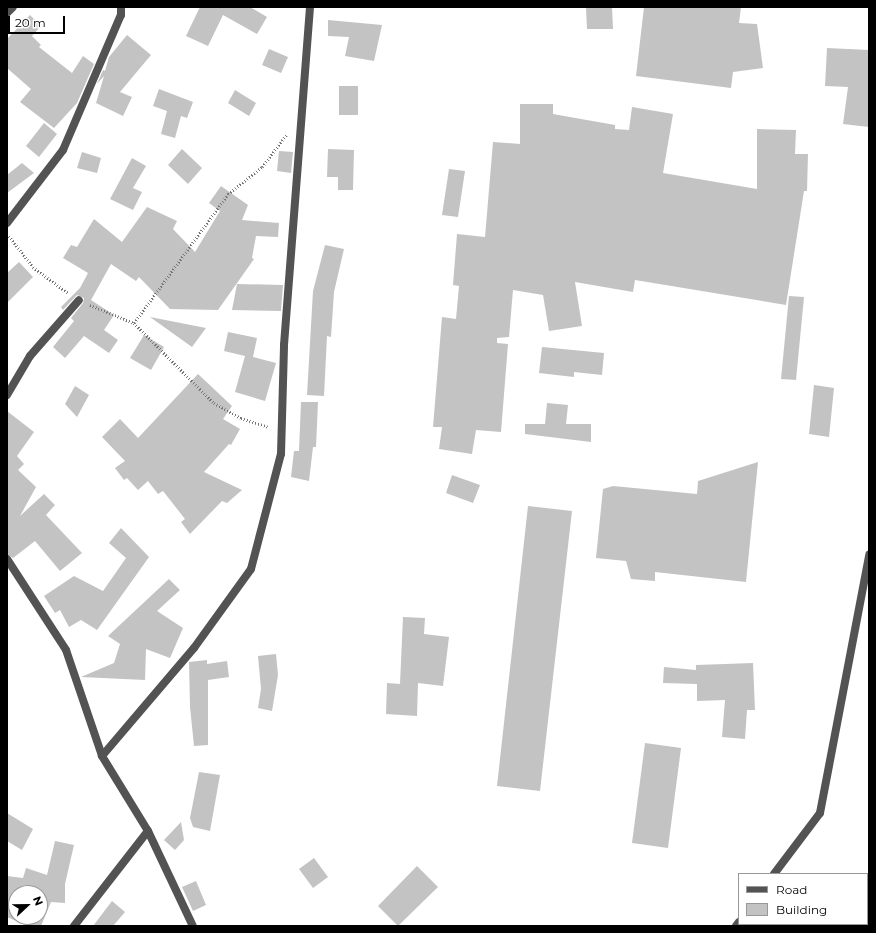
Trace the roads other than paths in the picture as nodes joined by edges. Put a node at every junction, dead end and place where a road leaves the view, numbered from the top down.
1 (13, 7) edge
2 (121, 7) edge
3 (310, 7) edge
4 (7, 13) edge
5 (7, 223) edge
6 (79, 300) road end
7 (7, 395) edge
8 (869, 555) edge
9 (7, 559) edge
10 (102, 756) junction
11 (148, 831) junction
12 (775, 873) edge
13 (74, 926) edge
14 (193, 926) edge

1 - 4 street
2 - 5 street
3 - 10 street
6 - 7 street
8 - 12 street
9 - 10 street
10 - 11 street
11 - 13 street
11 - 14 street

